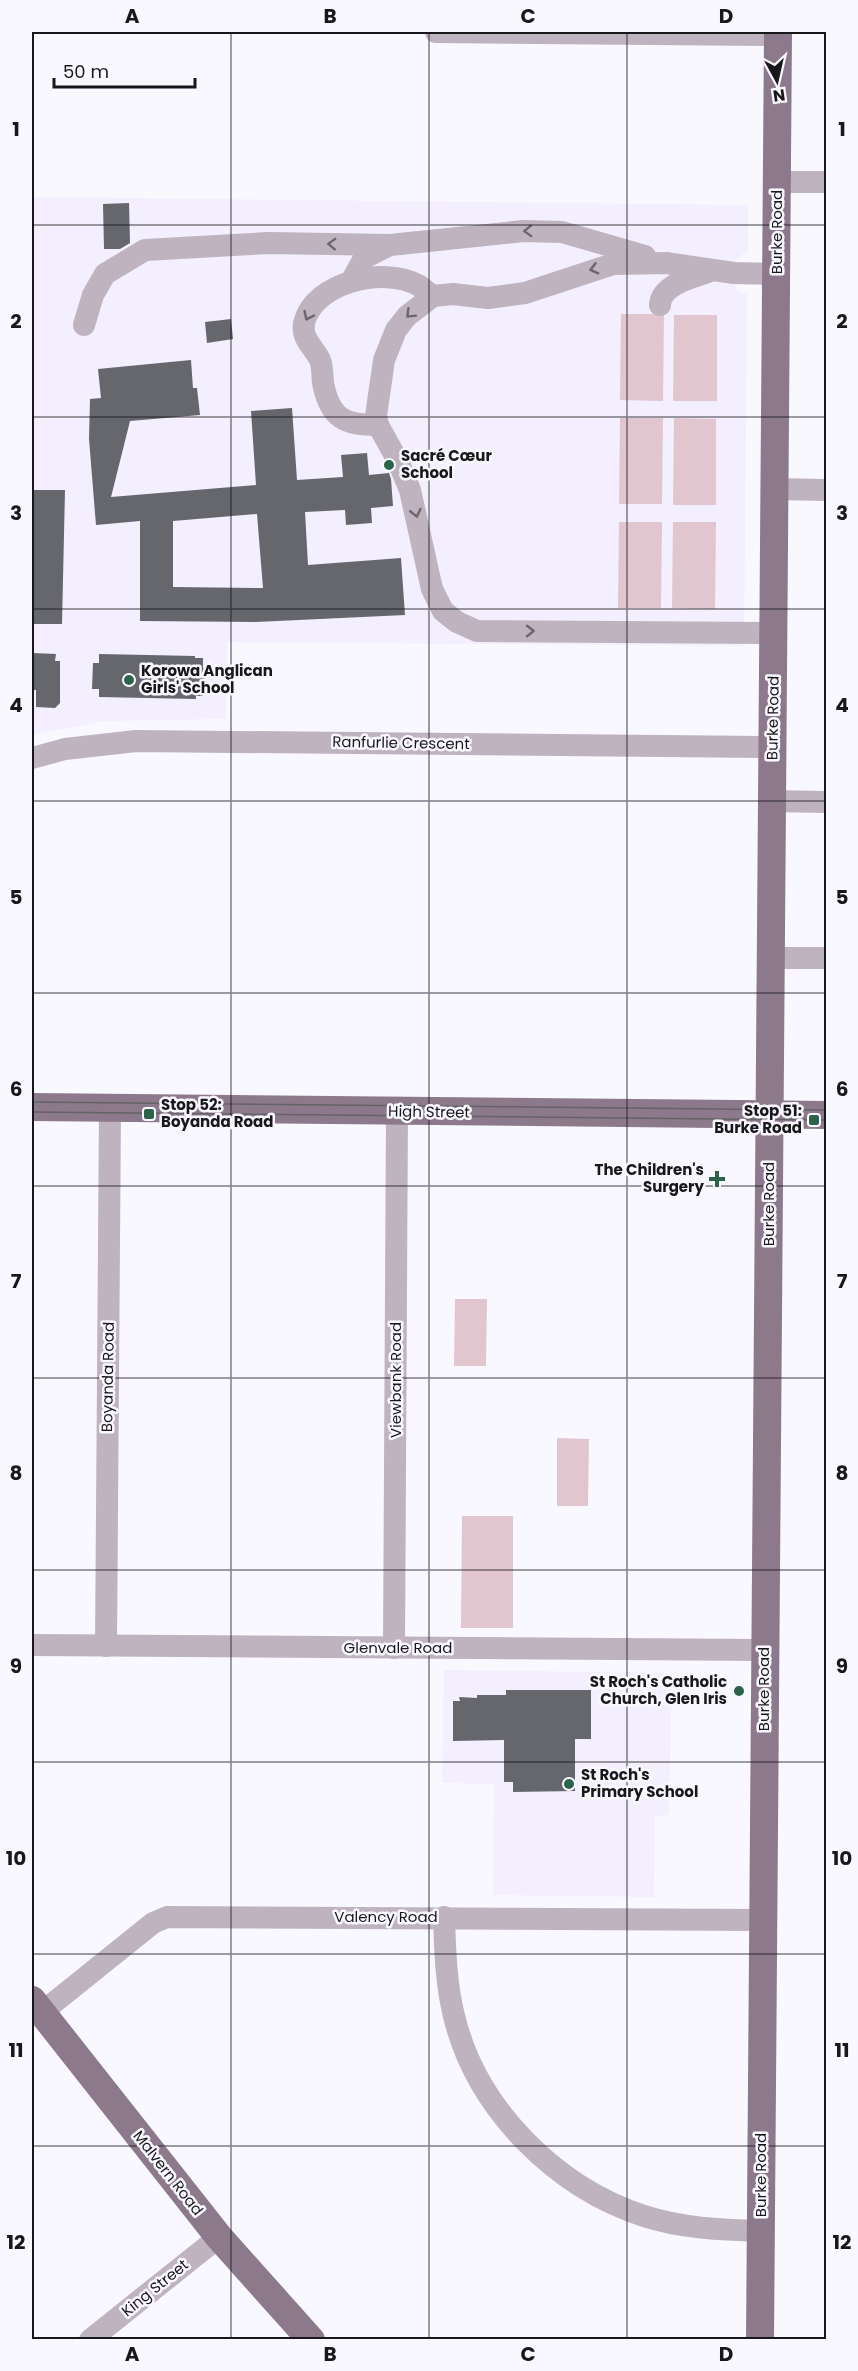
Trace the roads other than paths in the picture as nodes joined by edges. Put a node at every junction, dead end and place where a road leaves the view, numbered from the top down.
1 (436, 32) edge
2 (778, 33) edge
3 (777, 182) junction
4 (826, 182) edge
5 (390, 245) junction
6 (666, 263) junction
7 (712, 270) junction
8 (777, 274) junction
9 (352, 280) junction
10 (432, 296) junction
11 (660, 305) dead end
12 (84, 326) dead end
13 (378, 425) junction
14 (775, 489) junction
15 (826, 490) edge
16 (774, 633) junction
17 (773, 747) junction
18 (32, 758) edge
19 (772, 801) junction
20 (826, 802) edge
21 (771, 958) junction
22 (826, 958) edge
23 (32, 1107) edge
24 (110, 1108) junction
25 (397, 1111) junction
26 (770, 1115) junction
27 (826, 1116) edge
28 (32, 1645) edge
29 (106, 1646) junction
30 (394, 1648) junction
31 (765, 1650) junction
32 (444, 1917) junction
33 (763, 1920) junction
34 (36, 2007) edge
35 (761, 2231) junction
36 (219, 2237) junction
37 (100, 2337) edge
38 (311, 2340) edge
39 (760, 2340) edge

1 - 2 street
2 - 3 main road, Burke Road
3 - 4 street
3 - 8 main road, Burke Road
6 -> 5 street
5 - 9 street
5 -> 12 street
6 - 7 street
6 -> 10 street
7 - 8 street
7 - 11 street
8 - 14 main road, Burke Road
9 - 10 street
9 -> 13 street
10 -> 13 street
13 -> 16 street
14 - 15 street
14 - 16 main road, Burke Road
16 - 17 main road, Burke Road
17 - 18 street, Ranfurlie Crescent
17 - 19 main road, Burke Road
19 - 20 street
19 - 21 main road, Burke Road
21 - 22 street
21 - 26 main road, Burke Road
23 - 24 main road, High Street
24 - 25 main road, High Street
24 - 29 street, Boyanda Road
25 - 26 main road, High Street
25 - 30 street, Viewbank Road
26 - 27 main road, High Street
26 - 31 main road, Burke Road
28 - 29 street, Glenvale Road
29 - 30 street, Glenvale Road
30 - 31 street, Glenvale Road
31 - 33 main road, Burke Road
32 - 33 street, Valency Road
32 - 34 street, Valency Road
32 - 35 street
33 - 35 main road, Burke Road
34 - 36 main road, Malvern Road
35 - 39 main road, Burke Road
36 - 37 street, King Street
36 - 38 main road, Malvern Road

